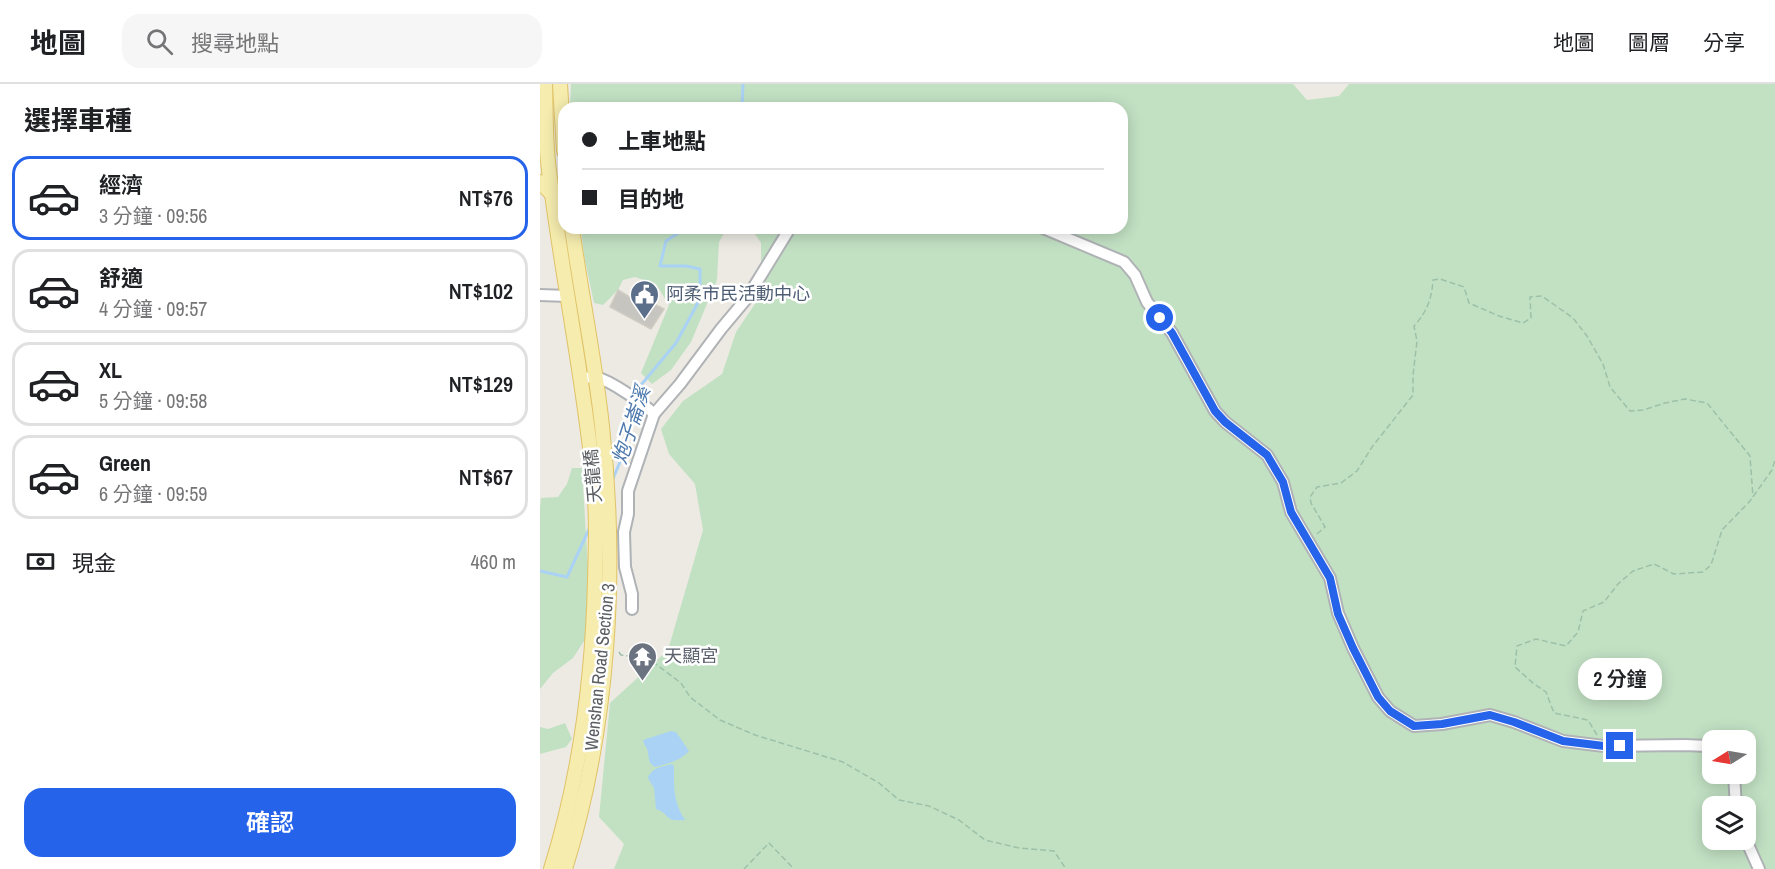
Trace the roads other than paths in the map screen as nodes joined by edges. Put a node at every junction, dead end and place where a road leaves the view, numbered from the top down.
1 (560, 84) edge
2 (544, 92) edge
3 (561, 102) edge
4 (543, 118) edge
5 (544, 166) edge
6 (558, 172) edge
7 (540, 182) edge
8 (558, 194) edge
9 (562, 234) edge
10 (573, 234) edge
11 (786, 234) edge
12 (1056, 234) edge
13 (540, 295) edge
14 (568, 296) junction
15 (588, 377) junction
16 (651, 412) junction
17 (607, 499) joint
18 (596, 513) joint
19 (632, 609) dead end
20 (592, 714) junction
21 (1702, 746) edge
22 (1750, 850) edge
23 (559, 866) edge
24 (1759, 869) edge

1 - 3 main road
2 - 4 main road
4 - 5 main road
5 - 6 main road
5 - 8 main road
7 - 8 main road
9 - 14 main road
10 - 15 main road
11 - 16 street
12 - 21 street
13 - 14 street
14 - 15 main road
15 - 16 street
15 - 17 main road, 天龍橋
15 - 18 main road, 天龍橋
16 - 19 street
17 - 20 main road, Wenshan Road Section 3
18 - 20 main road, Wenshan Road Section 3
20 - 23 main road, Wenshan Road Section 3
22 - 24 street

